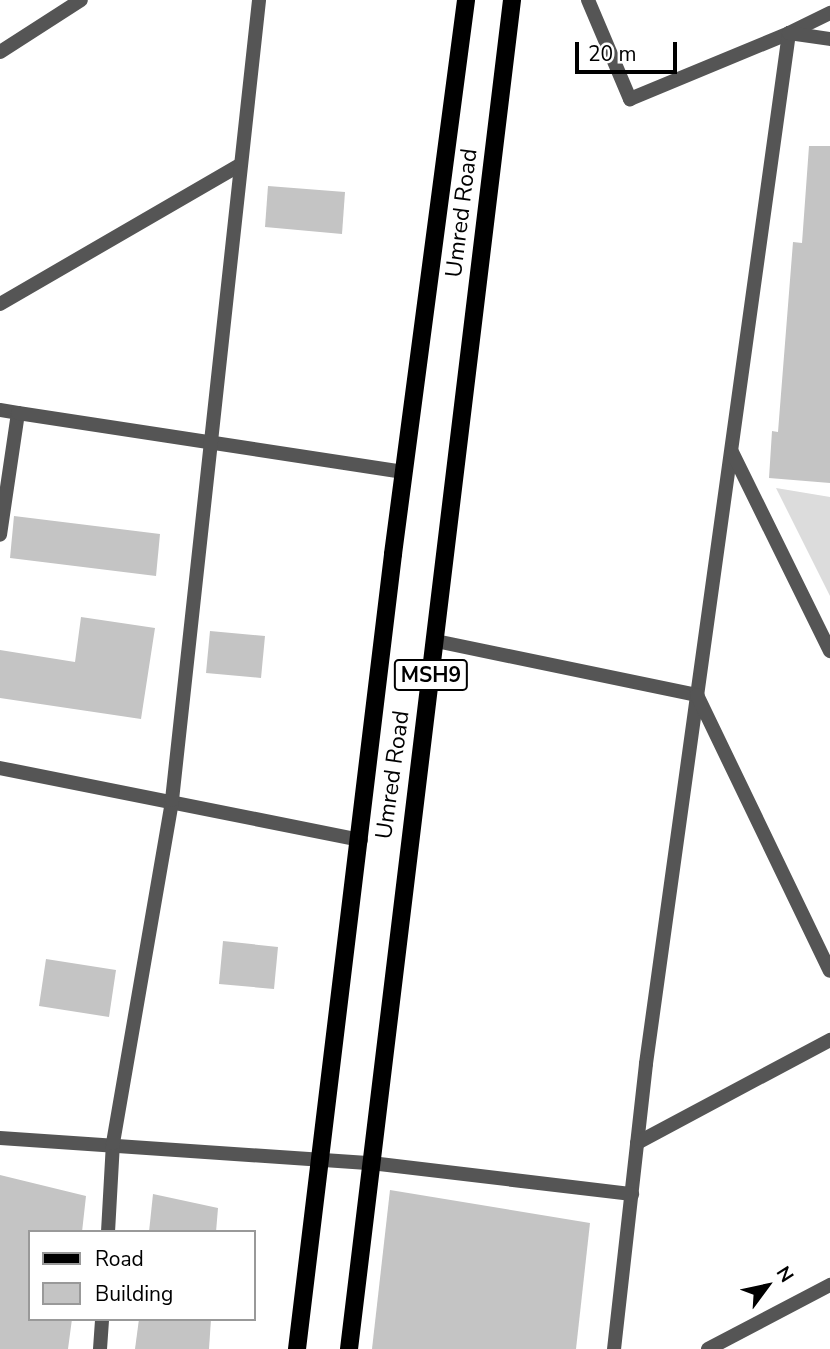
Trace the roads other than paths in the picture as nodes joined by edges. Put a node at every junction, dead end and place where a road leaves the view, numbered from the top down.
1 (81, 0) edge
2 (259, 0) edge
3 (466, 0) edge
4 (512, 0) edge
5 (588, 0) edge
6 (830, 13) edge
7 (789, 33) junction
8 (830, 40) edge
9 (0, 52) edge
10 (240, 165) junction
11 (0, 304) edge
12 (0, 410) edge
13 (18, 413) junction
14 (210, 442) junction
15 (731, 451) junction
16 (404, 471) junction
17 (0, 535) edge
18 (436, 641) junction
19 (830, 651) edge
20 (697, 695) junction
21 (0, 768) edge
22 (172, 800) junction
23 (361, 840) junction
24 (830, 971) edge
25 (830, 1040) edge
26 (0, 1138) edge
27 (113, 1143) junction
28 (637, 1143) junction
29 (318, 1158) junction
30 (371, 1163) junction
31 (632, 1194) junction
32 (107, 1230) edge
33 (830, 1285) edge
34 (102, 1321) edge
35 (100, 1349) edge
36 (297, 1349) edge
37 (349, 1349) edge
38 (614, 1349) edge
39 (708, 1349) edge

1 - 9 street
2 - 10 street
3 - 16 main road
4 - 18 main road, Umred Road / MSH9
5 - 7 street
6 - 7 street
7 - 8 street
7 - 15 street
10 - 11 street
10 - 14 street
12 - 13 street
13 - 14 street
13 - 17 street
14 - 16 street
14 - 22 street
15 - 19 street
15 - 20 street
16 - 23 main road
18 - 20 street
18 - 30 main road, Umred Road / MSH9
20 - 24 street
20 - 28 street
21 - 22 street
22 - 23 street
22 - 27 street
23 - 29 main road
25 - 28 street
26 - 27 street
27 - 29 street
27 - 32 street
28 - 31 street
29 - 30 street
29 - 36 main road
30 - 31 street
30 - 37 main road, Umred Road / MSH9
31 - 38 street
33 - 39 street
34 - 35 street

